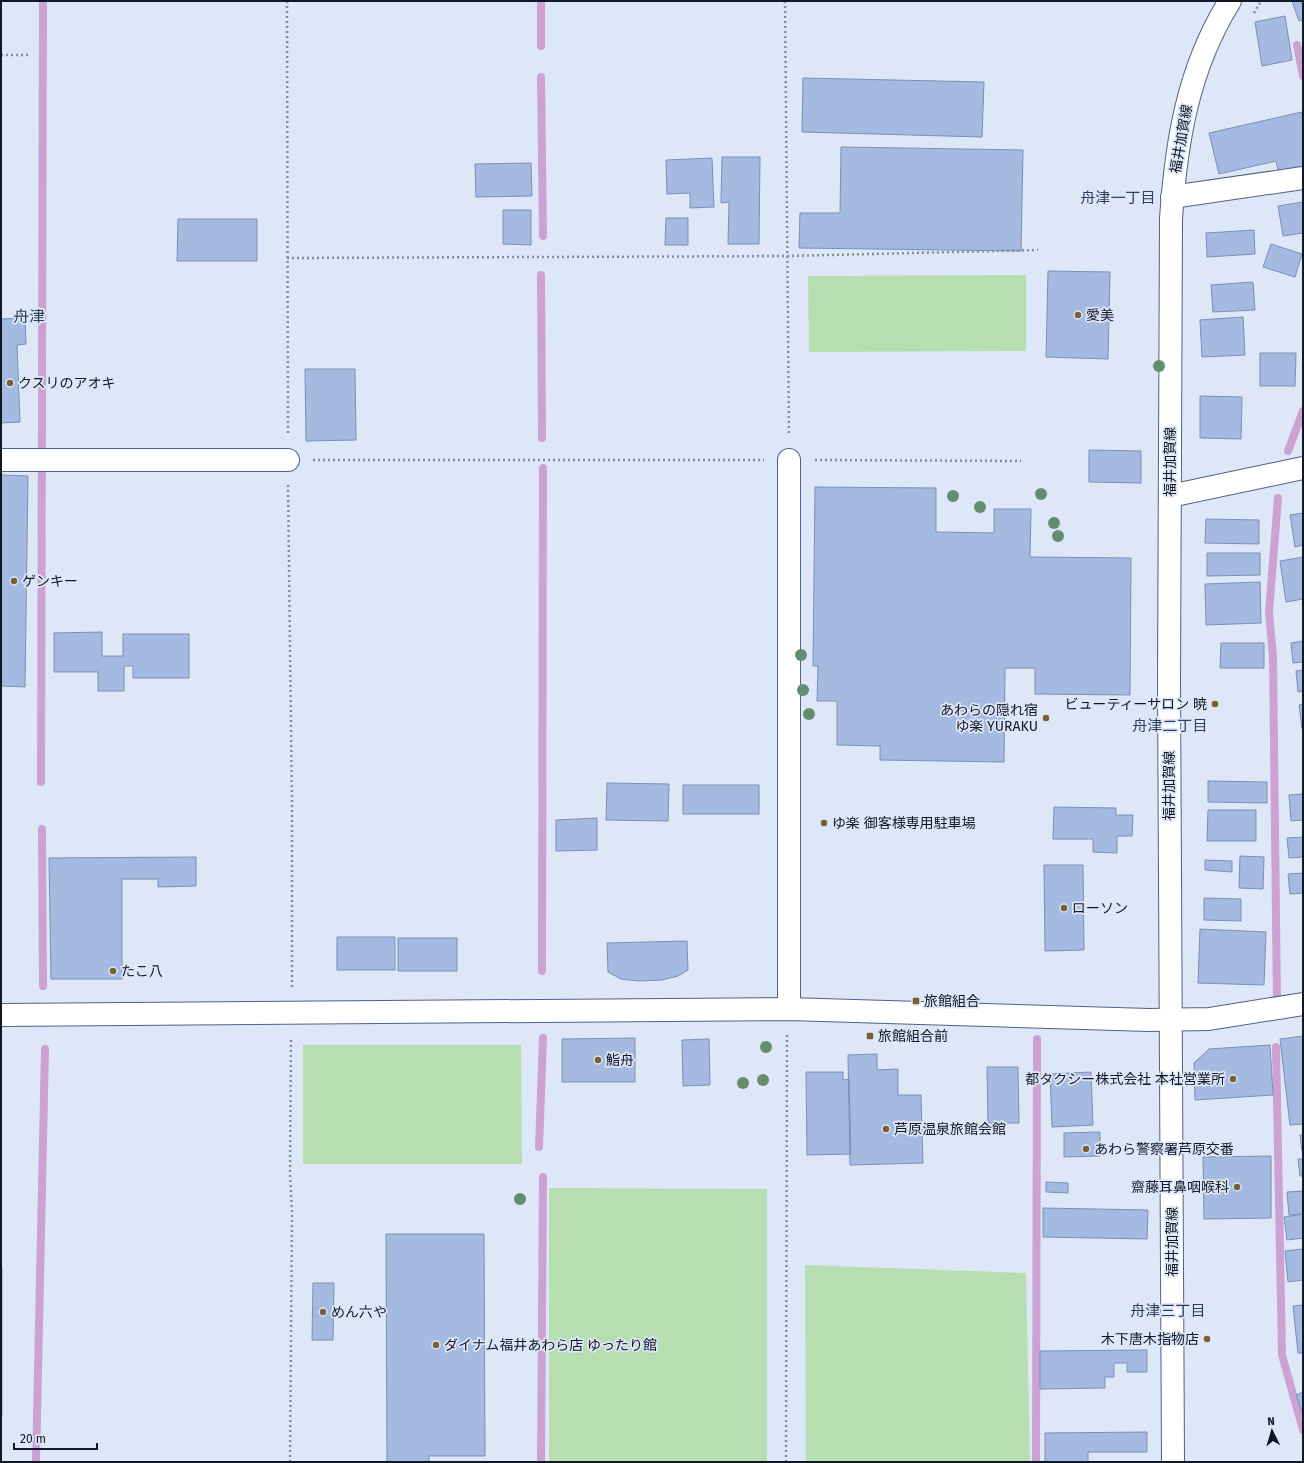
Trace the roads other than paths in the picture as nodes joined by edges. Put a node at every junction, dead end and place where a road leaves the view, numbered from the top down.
1 (1229, 1) edge
2 (1303, 178) edge
3 (1172, 196) junction
4 (1, 460) edge
5 (288, 460) road end
6 (789, 460) road end
7 (1303, 468) edge
8 (1170, 496) junction
9 (1303, 1004) edge
10 (788, 1009) junction
11 (1, 1015) edge
12 (1170, 1019) junction
13 (1173, 1462) edge

1 - 3 street, 福井加賀線
2 - 3 street
3 - 8 street, 福井加賀線
4 - 5 street
6 - 10 street
7 - 8 street
8 - 12 street, 福井加賀線
9 - 12 street
10 - 11 street
10 - 12 street
12 - 13 street, 福井加賀線

